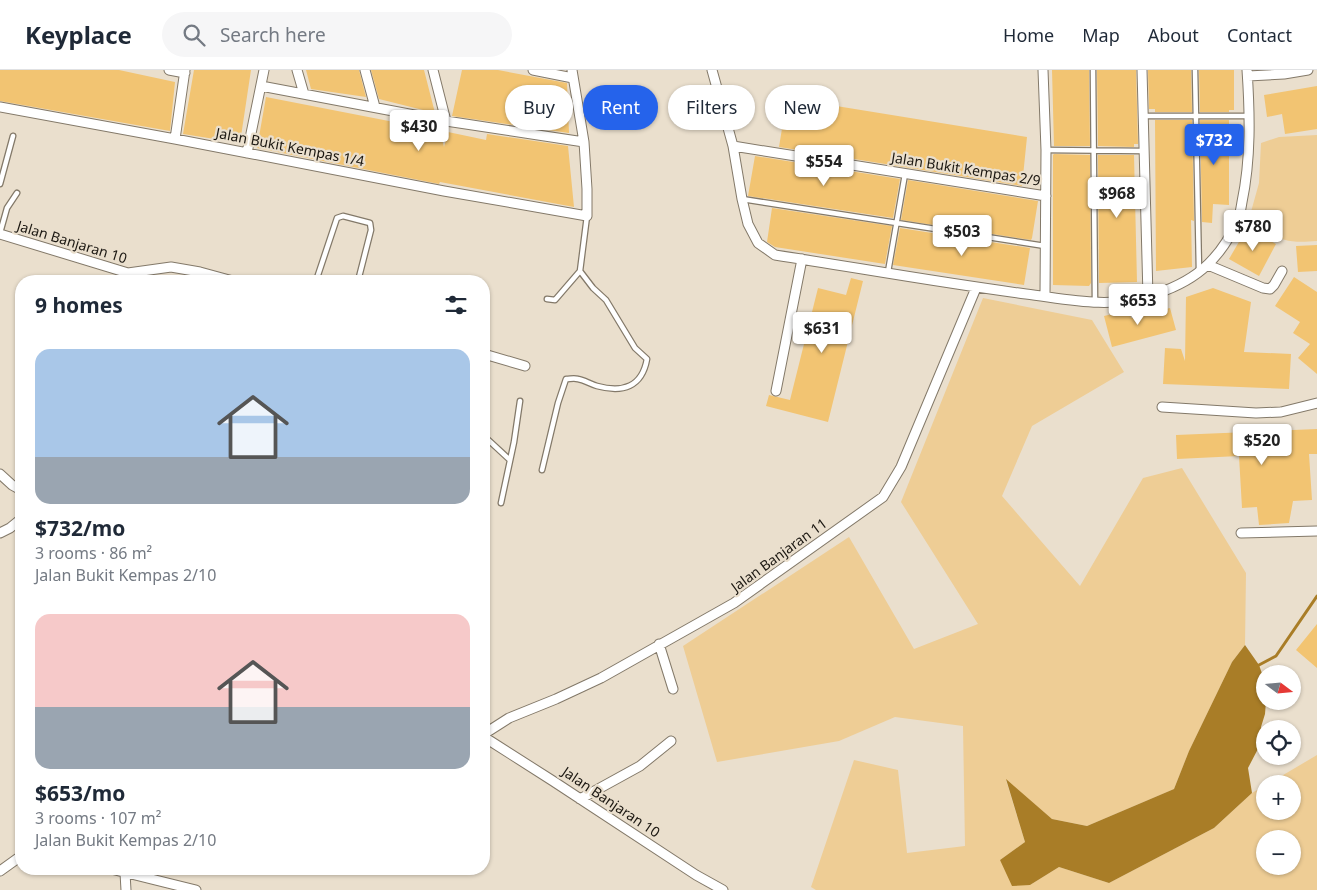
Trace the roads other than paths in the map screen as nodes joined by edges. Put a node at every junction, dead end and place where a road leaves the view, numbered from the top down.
1 (169, 70) edge
2 (264, 70) edge
3 (297, 70) edge
4 (365, 70) edge
5 (433, 70) edge
6 (533, 70) edge
7 (712, 70) edge
8 (1043, 70) edge
9 (1093, 70) edge
10 (1142, 70) edge
11 (1195, 70) edge
12 (1308, 70) edge
13 (185, 71) edge
14 (1248, 73) edge
15 (572, 74) edge
16 (261, 86) junction
17 (304, 94) junction
18 (0, 107) edge
19 (374, 107) junction
20 (1144, 116) junction
21 (1249, 116) junction
22 (1196, 117) junction
23 (446, 121) junction
24 (13, 136) dead end
25 (175, 139) junction
26 (584, 142) junction
27 (733, 146) junction
28 (1046, 150) junction
29 (1095, 151) junction
30 (1144, 151) junction
31 (247, 153) junction
32 (905, 174) junction
33 (0, 184) edge
34 (17, 193) dead end
35 (1046, 196) junction
36 (742, 199) junction
37 (587, 216) junction
38 (897, 224) junction
39 (0, 234) edge
40 (1045, 246) junction
41 (802, 259) junction
42 (1208, 265) junction
43 (580, 270) junction
44 (1282, 271) dead end
45 (888, 272) junction
46 (1199, 274) junction
47 (122, 275) edge
48 (137, 275) edge
49 (211, 275) edge
50 (318, 275) edge
51 (360, 275) edge
52 (976, 288) junction
53 (1045, 296) junction
54 (1148, 297) junction
55 (547, 299) dead end
56 (1095, 303) junction
57 (490, 356) edge
58 (525, 366) dead end
59 (776, 391) dead end
60 (520, 400) dead end
61 (1317, 403) edge
62 (1162, 407) dead end
63 (490, 442) edge
64 (510, 460) junction
65 (542, 470) dead end
66 (0, 474) edge
67 (15, 487) edge
68 (501, 503) dead end
69 (15, 524) edge
70 (1317, 532) edge
71 (0, 533) edge
72 (1241, 533) dead end
73 (659, 644) junction
74 (673, 689) dead end
75 (490, 732) edge
76 (490, 740) edge
77 (671, 740) dead end
78 (580, 798) junction
79 (15, 860) edge
80 (0, 871) edge
81 (125, 875) edge
82 (133, 875) edge
83 (126, 890) edge
84 (196, 890) edge
85 (723, 890) edge

1 - 13 street
2 - 16 street
3 - 17 street
4 - 19 street
5 - 23 street
6 - 15 street
7 - 27 street
8 - 28 street
9 - 29 lane
10 - 20 street
11 - 22 lane
12 - 14 street
13 - 25 street
14 - 21 street
15 - 26 street
16 - 17 street
16 - 31 street
17 - 19 street
18 - 25 street, Jalan Bukit Kempas 1/4
19 - 23 street
20 - 22 lane
20 - 30 street
21 - 22 lane
21 - 42 street
22 - 46 lane
23 - 26 street
24 - 33 lane
25 - 31 street, Jalan Bukit Kempas 1/4
26 - 37 street
27 - 32 street, Jalan Bukit Kempas 2/9
27 - 36 street
28 - 29 lane
28 - 35 street
29 - 30 lane
29 - 56 lane
30 - 54 street
31 - 37 street, Jalan Bukit Kempas 1/4
32 - 35 street, Jalan Bukit Kempas 2/9
32 - 38 lane
34 - 39 lane
35 - 40 street
36 - 38 lane
36 - 41 street
37 - 43 lane
38 - 40 lane
38 - 45 lane
39 - 47 street, Jalan Banjaran 10
40 - 53 street
41 - 45 street
41 - 59 street
42 - 44 street
42 - 46 street
43 - 55 lane
43 - 65 lane
45 - 52 street
46 - 54 street
48 - 49 street
50 - 51 lane
52 - 53 street
52 - 73 street, Jalan Banjaran 11
53 - 56 street
54 - 56 street
57 - 58 street
60 - 64 lane
61 - 62 street
63 - 64 lane
64 - 68 lane
66 - 67 street
69 - 71 street
70 - 72 street
73 - 74 street
73 - 75 street, Jalan Banjaran 11
76 - 78 street, Jalan Banjaran 10
77 - 78 street
78 - 85 street, Jalan Banjaran 10
79 - 80 street
81 - 83 street
82 - 84 street

